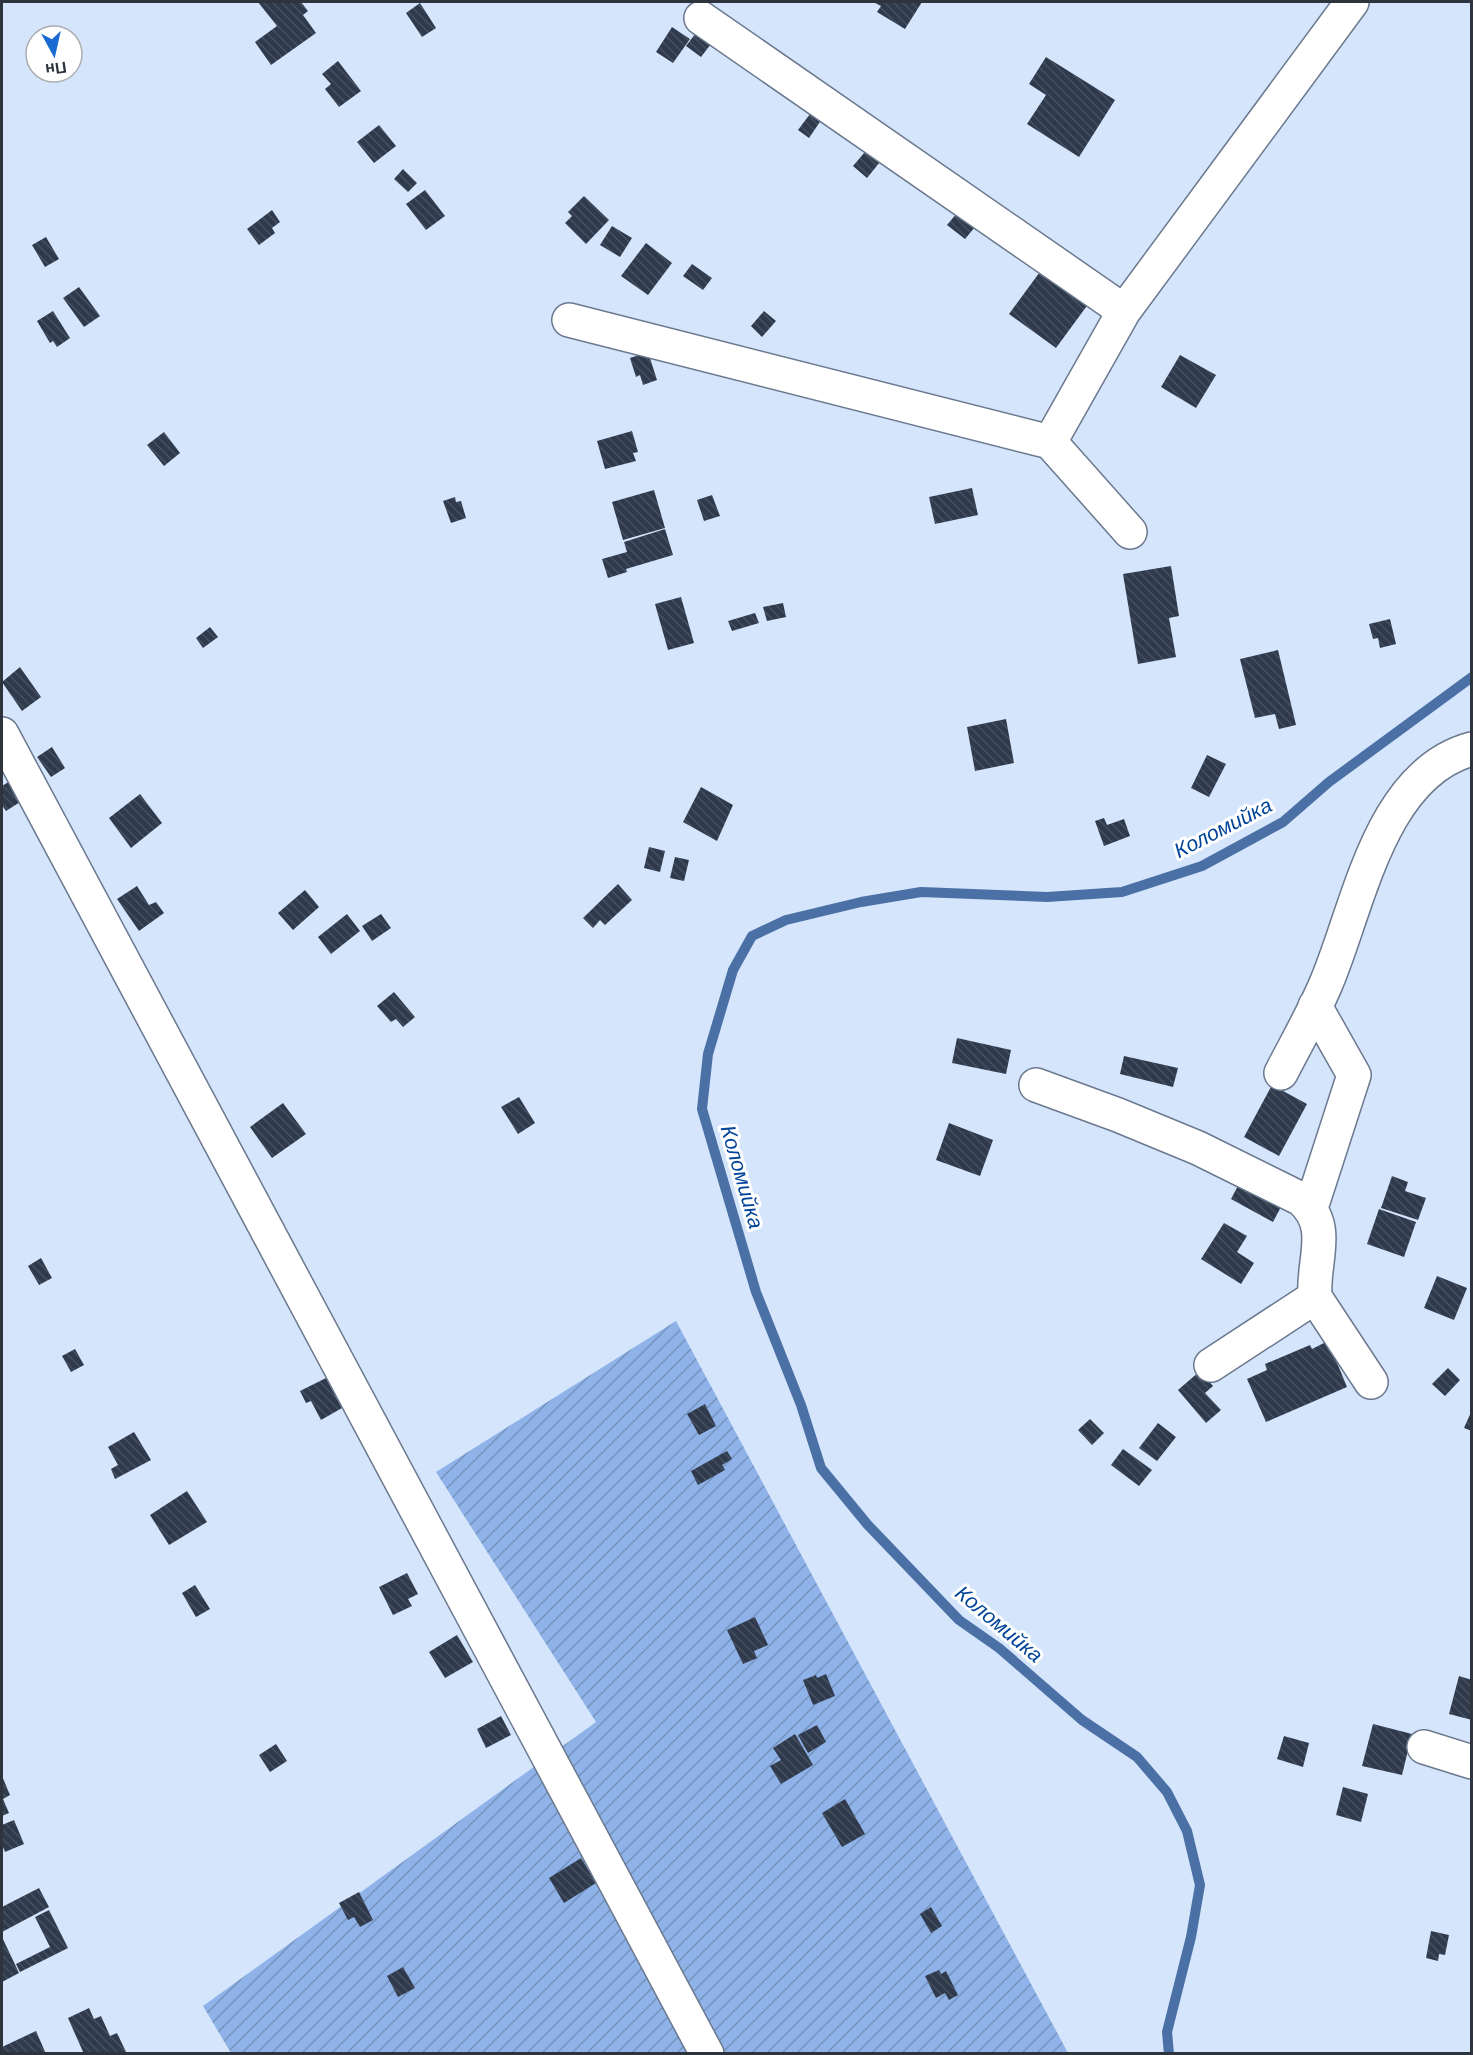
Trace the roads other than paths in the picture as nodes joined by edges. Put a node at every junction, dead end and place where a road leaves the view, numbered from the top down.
1 (1352, 2) edge
2 (701, 18) dead end
3 (1124, 311) junction
4 (569, 320) dead end
5 (1050, 442) junction
6 (1130, 532) dead end
7 (2, 734) edge
8 (1472, 749) edge
9 (1315, 1006) junction
10 (1281, 1073) dead end
11 (1036, 1085) dead end
12 (1311, 1208) junction
13 (1315, 1297) junction
14 (1211, 1365) dead end
15 (1371, 1382) dead end
16 (1424, 1747) dead end
17 (1472, 1762) edge
18 (707, 2054) edge

1 - 3 street
2 - 3 street
3 - 5 street
4 - 5 street
5 - 6 street
7 - 18 street
8 - 9 street
9 - 10 street
9 - 12 street
11 - 12 street
12 - 13 street
13 - 14 street
13 - 15 street
16 - 17 street

